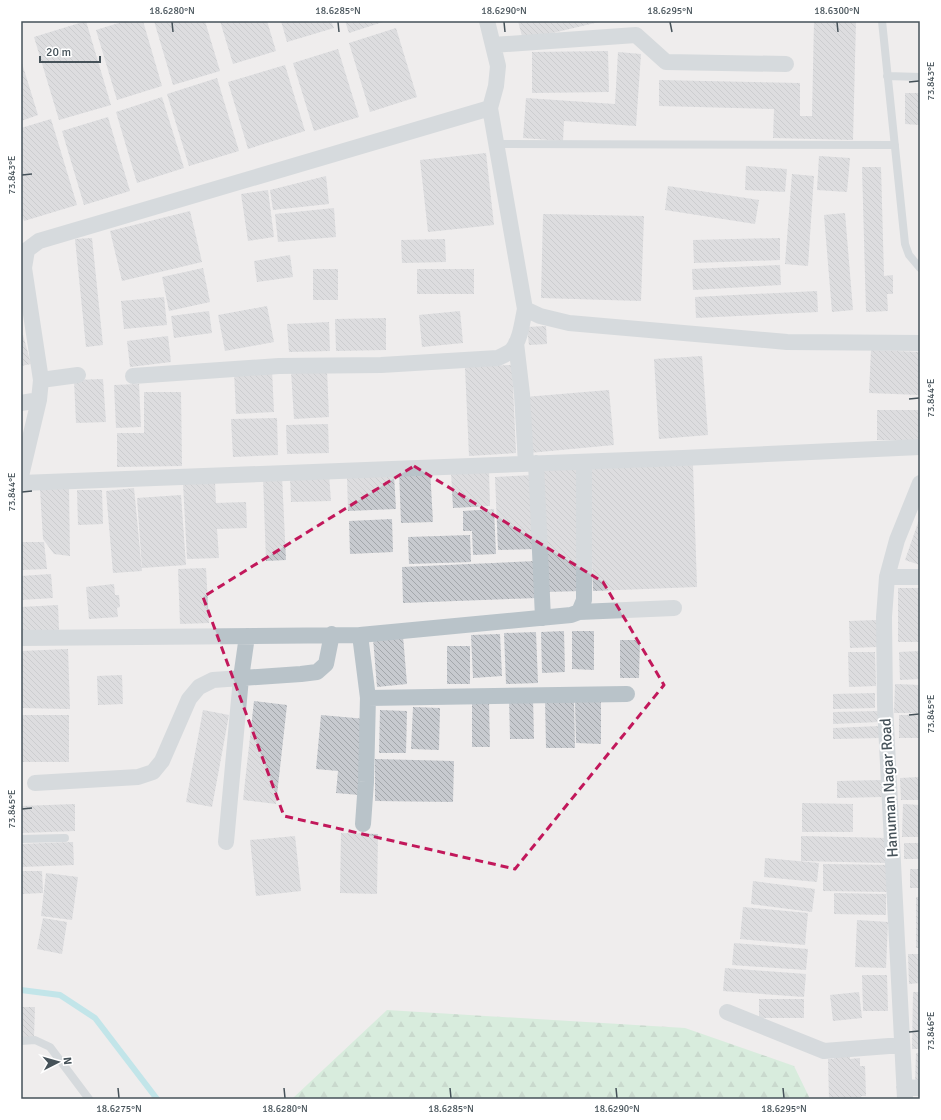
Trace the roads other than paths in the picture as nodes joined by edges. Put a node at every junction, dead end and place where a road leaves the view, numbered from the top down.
1 (487, 21) edge
2 (882, 21) edge
3 (494, 45) junction
4 (786, 64) dead end
5 (888, 76) junction
6 (920, 78) edge
7 (490, 108) junction
8 (496, 144) junction
9 (895, 145) junction
10 (24, 251) edge
11 (920, 268) edge
12 (525, 309) junction
13 (516, 343) junction
14 (920, 343) edge
15 (78, 375) dead end
16 (132, 376) dead end
17 (41, 380) junction
18 (39, 400) junction
19 (21, 403) edge
20 (920, 447) edge
21 (584, 462) junction
22 (531, 464) junction
23 (21, 475) edge
24 (920, 483) edge
25 (920, 576) edge
26 (887, 577) junction
27 (674, 608) dead end
28 (579, 612) junction
29 (543, 618) junction
30 (332, 634) junction
31 (360, 635) junction
32 (247, 636) junction
33 (21, 638) edge
34 (241, 678) junction
35 (627, 694) dead end
36 (368, 696) junction
37 (35, 783) dead end
38 (363, 824) dead end
39 (66, 838) dead end
40 (21, 839) edge
41 (226, 842) dead end
42 (727, 1012) dead end
43 (21, 1041) edge
44 (902, 1045) junction
45 (920, 1088) edge
46 (904, 1093) edge
47 (89, 1099) edge

1 - 3 street
2 - 5 lane
3 - 4 street
3 - 7 street
5 - 6 lane
5 - 9 lane
7 - 8 street
7 - 10 street
8 - 9 lane
8 - 12 street
9 - 11 lane
10 - 17 street
12 - 13 street
12 - 14 street
13 - 16 street
13 - 22 street
15 - 17 street
17 - 18 street
18 - 19 street
18 - 23 street
20 - 21 street
21 - 22 street
21 - 28 street
22 - 23 street
22 - 29 street
24 - 26 street, Hanuman Nagar Road
25 - 26 street
26 - 44 street, Hanuman Nagar Road
27 - 28 street
28 - 29 street
29 - 31 street
30 - 31 street
30 - 32 street
30 - 34 street
31 - 36 street
32 - 33 street
32 - 34 street
34 - 37 street
34 - 41 street
35 - 36 street
36 - 38 street
39 - 40 lane
42 - 44 street
43 - 47 lane
44 - 46 street, Hanuman Nagar Road
45 - 46 street

